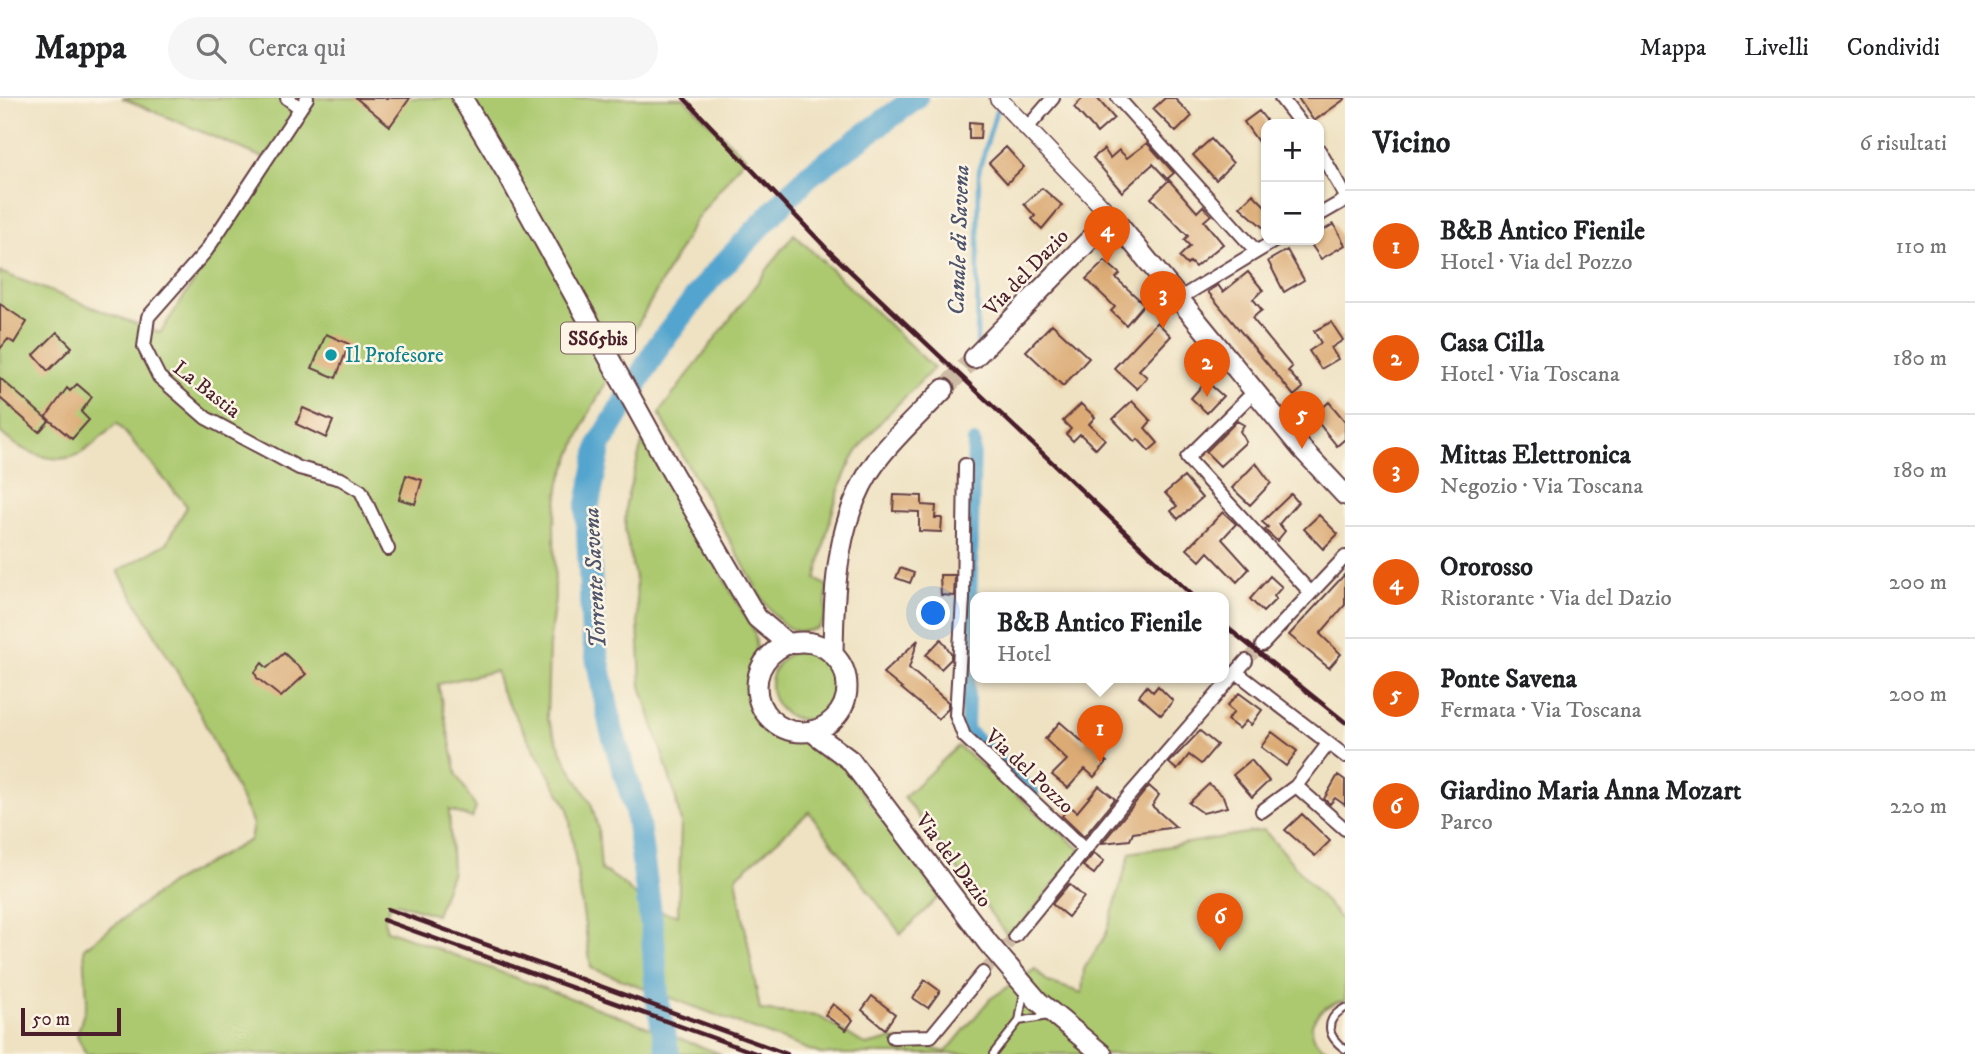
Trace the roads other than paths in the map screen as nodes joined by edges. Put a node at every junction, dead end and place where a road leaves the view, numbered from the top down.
1 (287, 98) edge
2 (462, 98) edge
3 (998, 98) edge
4 (1053, 98) edge
5 (1118, 98) edge
6 (1281, 98) edge
7 (304, 103) edge
8 (1297, 119) edge
9 (1027, 128) junction
10 (1324, 158) edge
11 (1345, 194) edge
12 (1345, 200) edge
13 (1324, 212) edge
14 (1112, 217) junction
15 (1267, 245) edge
16 (1256, 251) junction
17 (1180, 298) junction
18 (974, 358) tunnel mouth
19 (944, 389) tunnel mouth
20 (1255, 391) junction
21 (965, 464) dead end
22 (1345, 495) edge
23 (388, 549) dead end
24 (1345, 557) edge
25 (1310, 592) junction
26 (834, 608) junction
27 (757, 618) junction
28 (808, 642) junction
29 (788, 644) junction
30 (1262, 645) tunnel mouth
31 (833, 654) junction
32 (765, 662) junction
33 (1246, 662) tunnel mouth
34 (1236, 672) junction
35 (1229, 680) edge
36 (1227, 683) edge
37 (839, 712) junction
38 (811, 731) junction
39 (1328, 744) junction
40 (1345, 756) edge
41 (850, 760) junction
42 (1299, 782) junction
43 (1262, 811) dead end
44 (1345, 829) edge
45 (1084, 849) junction
46 (1015, 936) tunnel mouth
47 (983, 973) tunnel mouth
48 (1023, 984) junction
49 (1345, 1008) edge
50 (1058, 1018) junction
51 (1020, 1021) junction
52 (892, 1037) dead end
53 (1345, 1049) edge
54 (993, 1054) edge
55 (1102, 1054) edge

1 - 7 street
2 - 27 main road, SS65bis
3 - 9 main road
4 - 9 street
5 - 16 street
6 - 8 street
7 - 23 street, La Bastia
9 - 14 main road
10 - 11 street
12 - 13 street
14 - 17 main road
14 - 18 main road, Via del Dazio
15 - 16 street
16 - 17 street
17 - 20 main road
19 - 26 main road, Via del Dazio
20 - 22 main road
20 - 25 street
21 - 45 street, Via del Pozzo
24 - 25 street
25 - 30 street
26 - 28 main road, Via del Dazio
26 - 31 main road, Via del Dazio
27 - 29 main road, SS65bis
27 - 32 main road, SS65bis
28 - 29 main road
28 - 31 main road
29 - 32 main road
31 - 37 main road, Via del Dazio
32 - 38 main road, Via del Dazio
33 - 34 street
34 - 35 street
34 - 39 street
36 - 45 street
37 - 38 main road
37 - 41 main road, Via del Dazio
38 - 41 main road, Via del Dazio
39 - 40 street
39 - 42 street
41 - 48 main road, Via del Dazio
42 - 43 street
42 - 44 street
45 - 46 street
47 - 52 street
48 - 50 main road, Via del Dazio
48 - 51 lane
49 - 53 lane
50 - 51 lane
50 - 55 main road, Via del Dazio
51 - 54 lane

